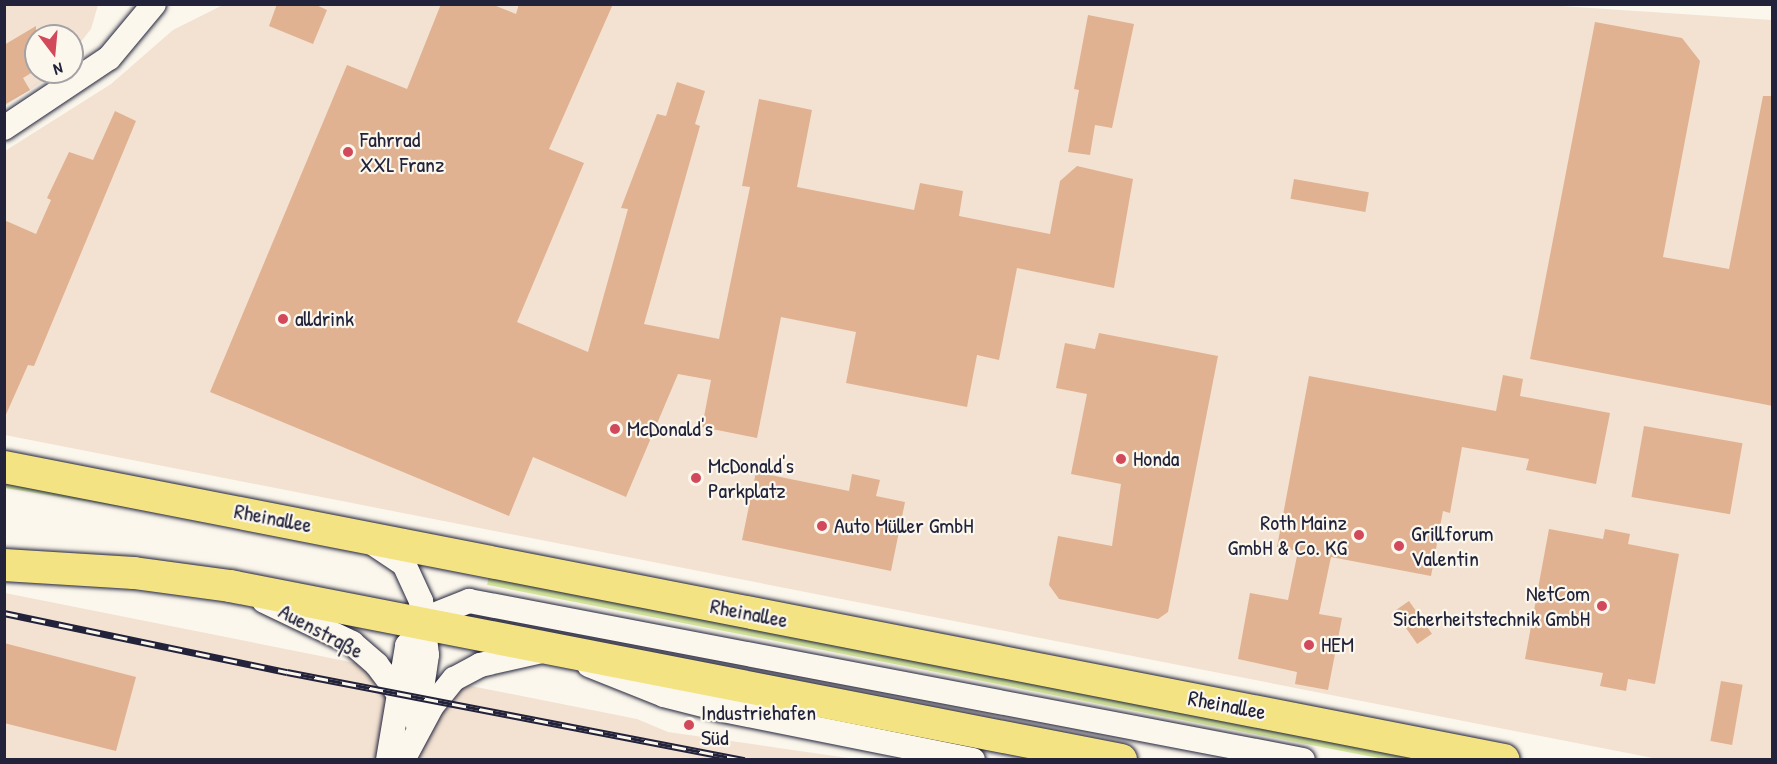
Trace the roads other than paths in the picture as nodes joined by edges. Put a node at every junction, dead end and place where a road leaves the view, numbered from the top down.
1 (154, 4) edge
2 (4, 128) edge
3 (4, 466) edge
4 (355, 534) junction
5 (4, 565) edge
6 (230, 586) junction
7 (424, 624) junction
8 (555, 648) junction
9 (398, 693) junction
10 (408, 749) edge
11 (388, 759) edge
12 (973, 759) edge
13 (1121, 759) edge
14 (1303, 759) edge
15 (1502, 759) edge

1 - 2 street
3 - 4 main road, Rheinallee
4 - 7 street
4 - 15 main road, Rheinallee
5 - 6 main road
6 - 7 main road
6 - 9 street, Auenstraße
7 - 8 main road
7 - 9 street
7 - 10 street
7 - 14 street, Rheinallee
8 - 10 street
8 - 12 street
8 - 13 main road
9 - 11 street

